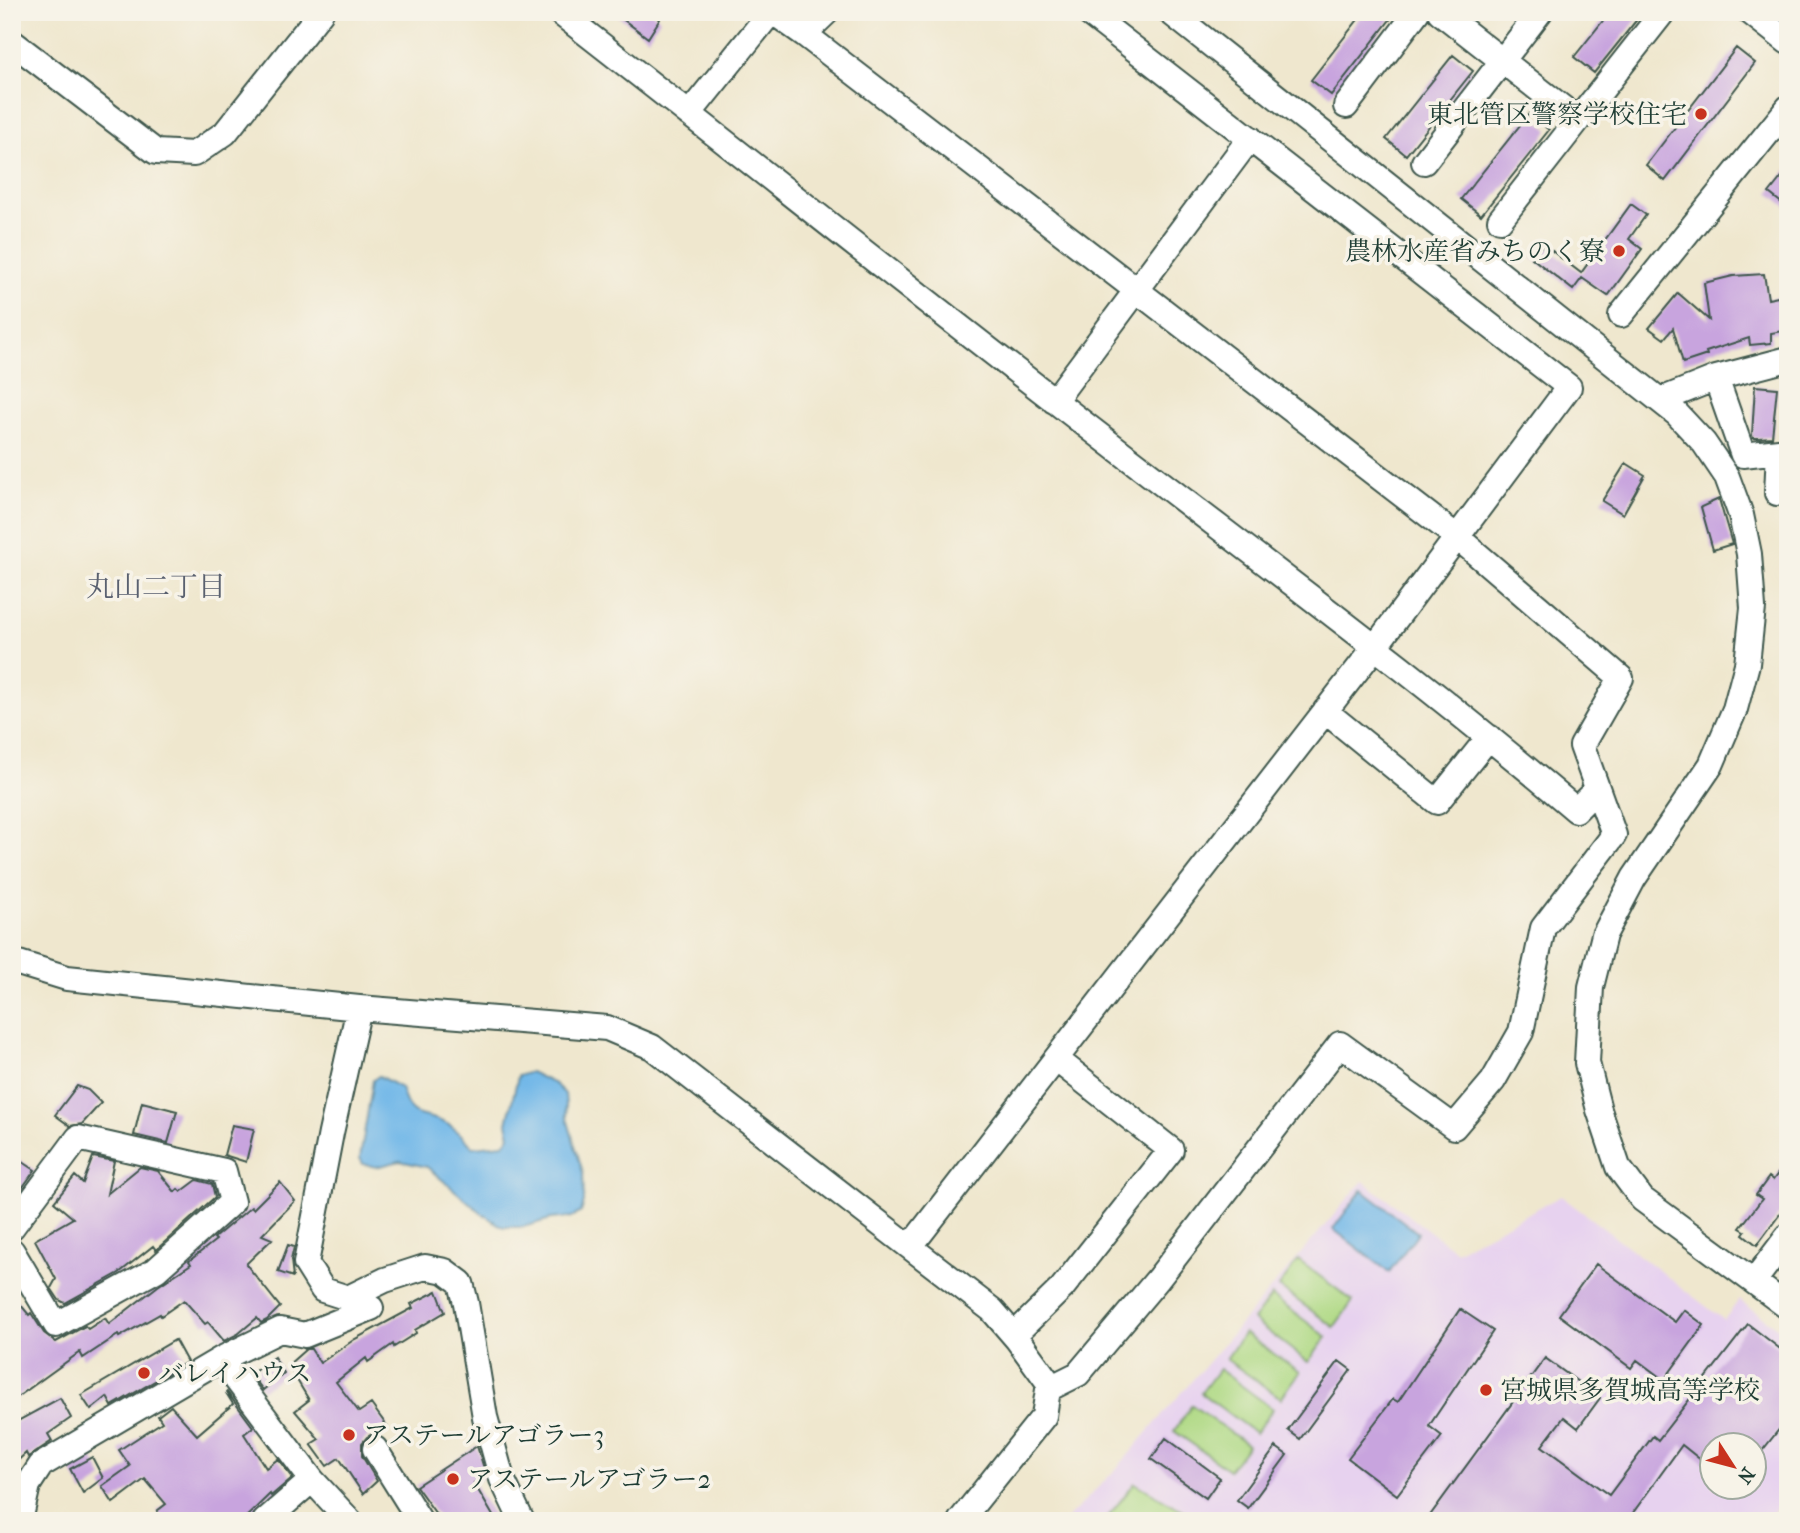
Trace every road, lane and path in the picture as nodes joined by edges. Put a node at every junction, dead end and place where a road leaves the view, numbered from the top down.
1 (321, 12) edge
2 (559, 12) edge
3 (772, 12) edge
4 (827, 12) edge
5 (1087, 12) edge
6 (1170, 12) edge
7 (1417, 12) edge
8 (1440, 12) edge
9 (1540, 12) edge
10 (1663, 12) edge
11 (1750, 12) edge
12 (804, 34) junction
13 (12, 42) edge
14 (1788, 42) edge
15 (1502, 61) junction
16 (1346, 106) dead end
17 (1788, 108) edge
18 (690, 114) junction
19 (1578, 120) junction
20 (1250, 138) junction
21 (1424, 162) dead end
22 (1500, 220) dead end
23 (1136, 291) junction
24 (1621, 315) dead end
25 (1788, 359) edge
26 (1716, 377) junction
27 (1661, 400) junction
28 (1054, 401) junction
29 (1777, 493) dead end
30 (1457, 537) junction
31 (1375, 647) junction
32 (1325, 711) junction
33 (1489, 737) junction
34 (1597, 789) junction
35 (12, 961) edge
36 (359, 1008) junction
37 (1056, 1059) junction
38 (12, 1227) edge
39 (1788, 1236) edge
40 (910, 1247) junction
41 (12, 1251) edge
42 (1754, 1281) junction
43 (1788, 1307) edge
44 (371, 1308) dead end
45 (1014, 1335) junction
46 (221, 1359) junction
47 (1048, 1389) junction
48 (375, 1449) dead end
49 (312, 1480) junction
50 (20, 1521) edge
51 (265, 1521) edge
52 (350, 1521) edge
53 (420, 1521) edge
54 (522, 1521) edge
55 (960, 1521) edge

1 - 13 street
2 - 18 street
3 - 12 street
3 - 18 street
4 - 12 street
5 - 20 street
6 - 27 street
7 - 16 street
8 - 15 street
9 - 15 street
10 - 19 street
11 - 14 street
12 - 23 street
15 - 19 street
15 - 21 street
17 - 24 street
18 - 28 street
19 - 22 street
20 - 23 street
20 - 30 street
23 - 28 street
23 - 30 street
25 - 26 street
26 - 27 street
26 - 29 street
27 - 42 street
28 - 31 street
30 - 31 street
30 - 34 street
31 - 32 street
31 - 33 street
32 - 33 street
32 - 37 street
33 - 34 street
34 - 47 street
35 - 36 street
36 - 40 street
36 - 54 street
37 - 40 street
37 - 45 street
38 - 41 street
39 - 42 street
40 - 45 street
42 - 43 street
44 - 46 street
45 - 47 street
46 - 49 street
46 - 50 street
47 - 55 street
48 - 53 street
49 - 51 street
49 - 52 street

